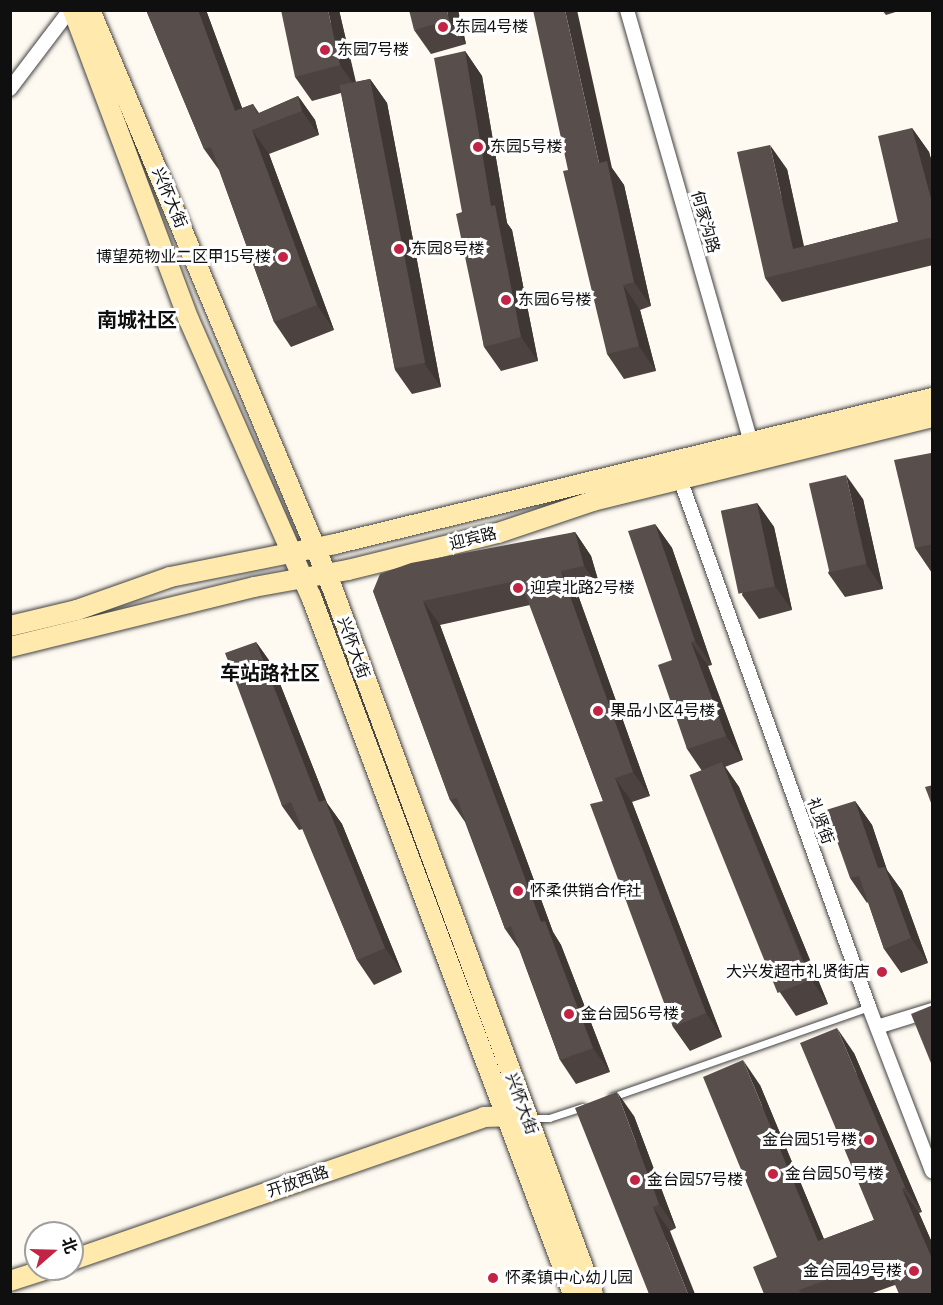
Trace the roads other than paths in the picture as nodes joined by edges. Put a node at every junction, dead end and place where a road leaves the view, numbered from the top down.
1 (71, 10) edge
2 (90, 10) edge
3 (627, 10) edge
4 (10, 89) edge
5 (933, 398) edge
6 (933, 417) edge
7 (751, 443) junction
8 (680, 479) junction
9 (315, 548) junction
10 (291, 552) junction
11 (326, 573) junction
12 (302, 577) junction
13 (10, 626) edge
14 (10, 646) edge
15 (869, 1007) junction
16 (933, 1010) edge
17 (877, 1027) junction
18 (602, 1101) edge
19 (591, 1104) edge
20 (505, 1115) junction
21 (526, 1118) junction
22 (933, 1172) edge
23 (84, 1256) edge
24 (573, 1294) edge
25 (593, 1294) edge

1 - 4 street
1 - 10 main road, 兴怀大街
2 - 9 main road, 兴怀大街
3 - 7 street, 何家沟路
5 - 7 main road, 迎宾路
6 - 8 main road, 迎宾路
7 - 9 main road, 迎宾路
8 - 11 main road, 迎宾路
8 - 15 street, 礼贤街
9 - 10 main road, 迎宾路
9 - 11 main road, 兴怀大街
10 - 12 main road, 兴怀大街
10 - 13 main road, 迎宾路
11 - 12 main road, 迎宾路
11 - 21 main road, 兴怀大街
12 - 14 main road, 迎宾路
12 - 20 main road, 兴怀大街
15 - 17 street, 礼贤街
15 - 18 lane
16 - 17 street
17 - 22 street, 礼贤街
19 - 21 lane
20 - 21 main road, 开放西路
20 - 23 main road, 开放西路
20 - 24 main road, 兴怀大街
21 - 25 main road, 兴怀大街

